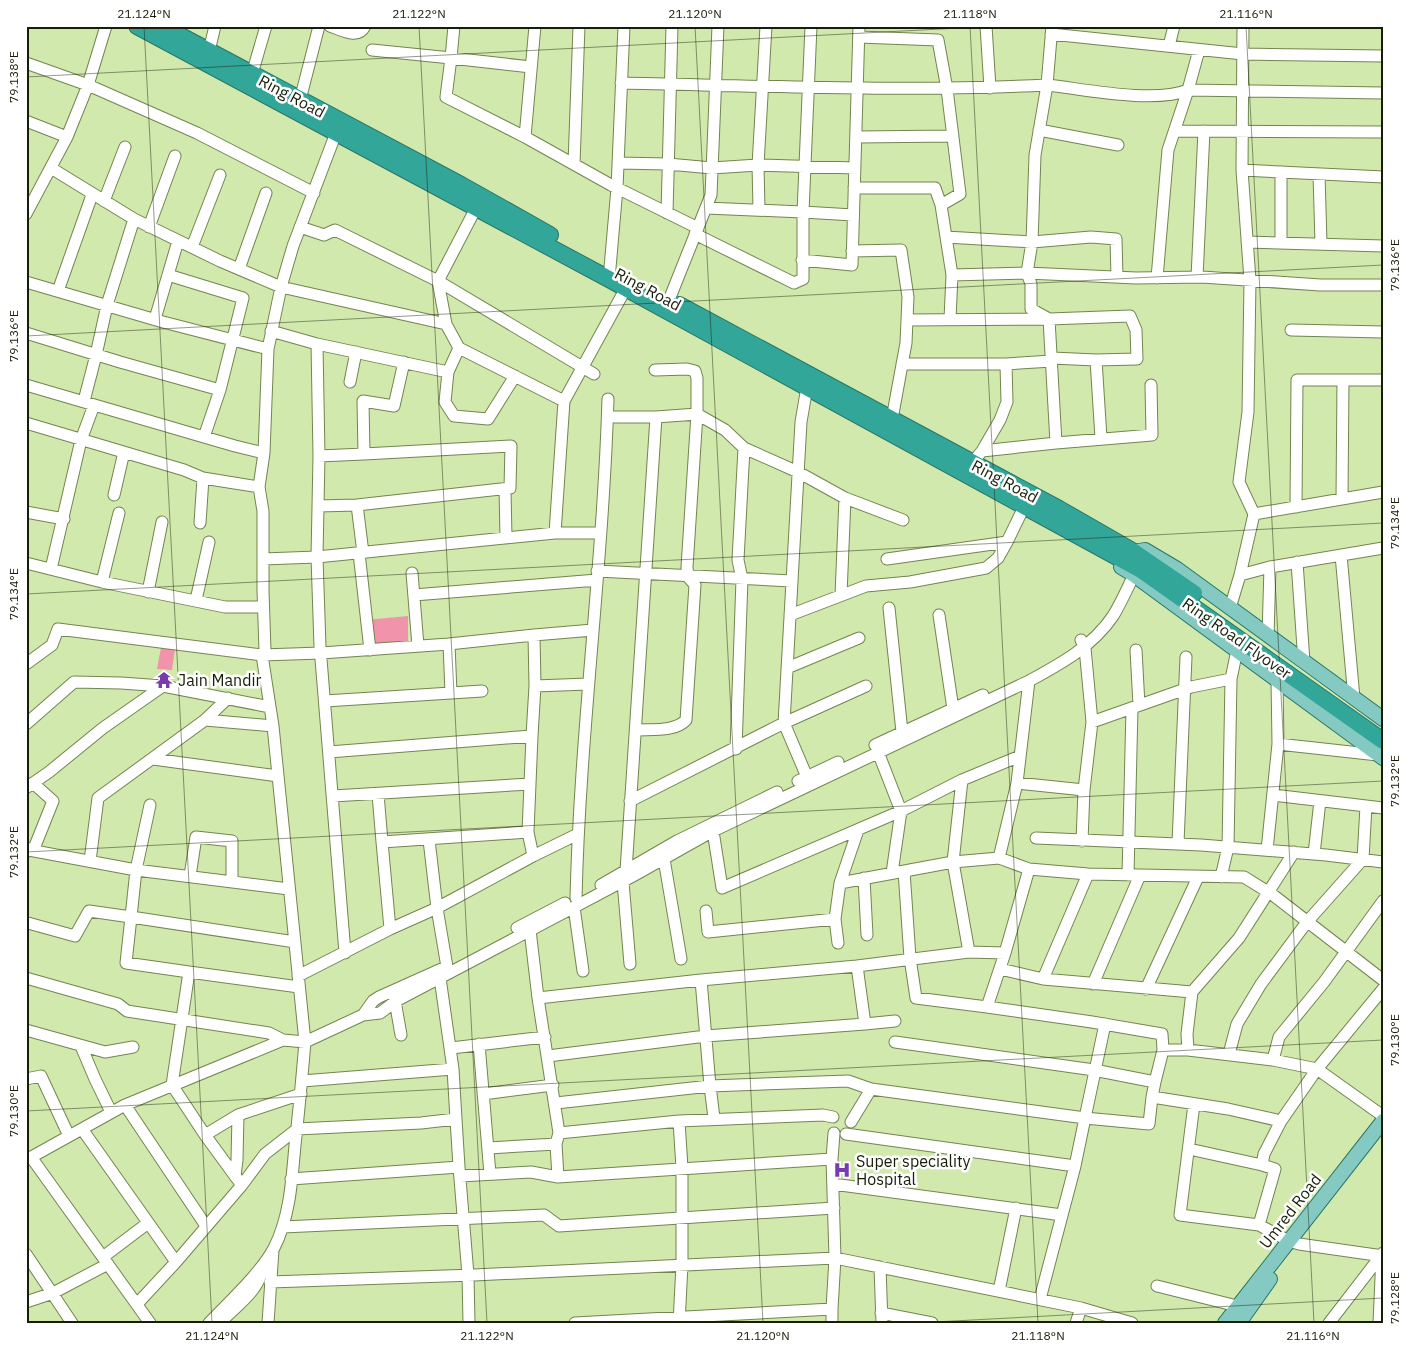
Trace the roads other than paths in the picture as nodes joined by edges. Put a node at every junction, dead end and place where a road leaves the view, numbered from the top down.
1 (106, 26) edge
2 (137, 26) edge
3 (215, 26) edge
4 (266, 26) edge
5 (318, 26) edge
6 (330, 26) edge
7 (365, 26) edge
8 (454, 26) edge
9 (535, 26) edge
10 (579, 26) edge
11 (624, 26) edge
12 (672, 26) edge
13 (718, 26) edge
14 (766, 26) edge
15 (811, 26) edge
16 (986, 26) edge
17 (1174, 26) edge
18 (1243, 26) edge
19 (165, 27) edge
20 (1052, 30) edge
21 (859, 32) edge
22 (1168, 46) junction
23 (209, 50) junction
24 (372, 50) dead end
25 (1199, 50) junction
26 (1243, 54) junction
27 (1383, 56) edge
28 (451, 58) junction
29 (26, 63) edge
30 (531, 67) junction
31 (252, 74) junction
32 (621, 83) junction
33 (670, 84) junction
34 (88, 85) junction
35 (1047, 85) junction
36 (716, 86) junction
37 (762, 86) junction
38 (807, 88) junction
39 (990, 88) junction
40 (857, 89) junction
41 (947, 89) junction
42 (1188, 90) junction
43 (1242, 91) junction
44 (1383, 93) edge
45 (300, 100) junction
46 (26, 121) edge
47 (1039, 130) junction
48 (1175, 130) junction
49 (1242, 130) junction
50 (1204, 131) junction
51 (1383, 132) edge
52 (336, 133) junction
53 (953, 136) junction
54 (67, 137) junction
55 (524, 137) junction
56 (856, 137) junction
57 (1118, 144) dead end
58 (125, 147) dead end
59 (175, 156) dead end
60 (618, 163) junction
61 (574, 164) junction
62 (668, 164) junction
63 (758, 165) junction
64 (804, 167) junction
65 (51, 168) junction
66 (712, 168) junction
67 (855, 168) junction
68 (1242, 170) junction
69 (1281, 172) junction
70 (1319, 174) junction
71 (220, 175) dead end
72 (1383, 177) edge
73 (617, 188) junction
74 (854, 188) junction
75 (266, 193) dead end
76 (314, 193) junction
77 (92, 195) junction
78 (104, 201) junction
79 (941, 205) junction
80 (476, 208) junction
81 (706, 208) junction
82 (760, 210) junction
83 (803, 212) junction
84 (667, 213) junction
85 (26, 214) edge
86 (854, 215) junction
87 (134, 219) junction
88 (149, 226) junction
89 (300, 228) junction
90 (697, 231) junction
91 (946, 237) junction
92 (178, 241) junction
93 (1032, 242) junction
94 (1247, 242) junction
95 (1281, 243) junction
96 (1321, 244) junction
97 (1383, 246) edge
98 (192, 247) junction
99 (852, 251) junction
100 (802, 260) junction
101 (239, 269) junction
102 (610, 274) junction
103 (1027, 274) junction
104 (168, 275) junction
105 (952, 275) junction
106 (1117, 277) junction
107 (1197, 277) junction
108 (1157, 278) junction
109 (1250, 280) junction
110 (438, 281) junction
111 (26, 282) edge
112 (1383, 286) edge
113 (281, 287) junction
114 (626, 288) junction
115 (58, 291) junction
116 (669, 300) junction
117 (107, 305) junction
118 (154, 319) junction
119 (950, 319) junction
120 (1049, 319) junction
121 (907, 320) junction
122 (446, 324) junction
123 (1291, 330) dead end
124 (271, 331) junction
125 (26, 332) edge
126 (1383, 332) edge
127 (233, 340) junction
128 (317, 344) junction
129 (459, 348) junction
130 (268, 349) junction
131 (356, 352) junction
132 (96, 355) junction
133 (1052, 360) junction
134 (1096, 360) junction
135 (404, 362) junction
136 (902, 364) junction
137 (1006, 364) junction
138 (582, 366) junction
139 (656, 370) dead end
140 (448, 372) junction
141 (594, 374) dead end
142 (515, 376) junction
143 (1343, 380) junction
144 (1383, 380) edge
145 (350, 382) dead end
146 (26, 385) edge
147 (1151, 385) dead end
148 (807, 387) junction
149 (220, 390) junction
150 (608, 399) dead end
151 (564, 401) junction
152 (89, 403) junction
153 (697, 414) junction
154 (608, 417) junction
155 (656, 417) junction
156 (892, 419) junction
157 (26, 423) edge
158 (204, 437) junction
159 (1101, 438) junction
160 (81, 440) junction
161 (1056, 442) junction
162 (744, 448) junction
163 (124, 452) junction
164 (264, 453) junction
165 (364, 454) junction
166 (319, 456) junction
167 (973, 463) junction
168 (798, 472) junction
169 (203, 478) junction
170 (259, 487) junction
171 (505, 489) junction
172 (1383, 492) edge
173 (114, 495) dead end
174 (846, 498) junction
175 (1342, 499) junction
176 (357, 505) junction
177 (1025, 505) junction
178 (318, 506) junction
179 (1296, 506) junction
180 (26, 512) edge
181 (119, 512) dead end
182 (1254, 514) junction
183 (64, 519) junction
184 (903, 520) dead end
185 (162, 522) dead end
186 (200, 523) dead end
187 (556, 533) junction
188 (600, 533) junction
189 (506, 538) junction
190 (1088, 539) junction
191 (209, 542) dead end
192 (1006, 542) junction
193 (1383, 548) edge
194 (1134, 552) junction
195 (361, 553) junction
196 (1341, 555) junction
197 (317, 557) junction
198 (263, 559) junction
199 (887, 559) dead end
200 (1297, 562) junction
201 (26, 563) edge
202 (1270, 567) junction
203 (50, 569) junction
204 (412, 573) dead end
205 (646, 574) junction
206 (1134, 575) junction
207 (1240, 575) junction
208 (597, 576) junction
209 (688, 577) junction
210 (742, 579) junction
211 (792, 581) junction
212 (102, 582) junction
213 (148, 592) junction
214 (414, 595) junction
215 (841, 595) junction
216 (196, 600) junction
217 (263, 608) junction
218 (889, 608) dead end
219 (1230, 608) junction
220 (790, 614) junction
221 (938, 615) dead end
222 (593, 630) junction
223 (534, 635) junction
224 (1268, 636) junction
225 (859, 638) dead end
226 (449, 644) junction
227 (1083, 644) junction
228 (418, 646) junction
229 (370, 650) junction
230 (1136, 650) dead end
231 (1237, 650) junction
232 (321, 654) junction
233 (262, 655) junction
234 (1186, 657) dead end
235 (1057, 662) junction
236 (1304, 662) junction
237 (26, 664) edge
238 (787, 668) junction
239 (1231, 679) junction
240 (1277, 680) junction
241 (1029, 681) junction
242 (588, 684) junction
243 (163, 686) junction
244 (535, 686) junction
245 (866, 686) dead end
246 (1184, 690) junction
247 (482, 691) dead end
248 (452, 693) junction
249 (228, 698) junction
250 (1354, 698) junction
251 (325, 701) junction
252 (270, 707) junction
253 (1136, 707) junction
254 (953, 709) junction
255 (1383, 719) edge
256 (205, 720) junction
257 (1092, 722) junction
258 (26, 724) edge
259 (784, 724) junction
260 (273, 726) junction
261 (636, 730) junction
262 (1383, 730) edge
263 (902, 732) junction
264 (532, 736) junction
265 (1278, 744) junction
266 (736, 749) junction
267 (1381, 751) edge
268 (329, 752) junction
269 (878, 752) junction
270 (1020, 756) junction
271 (153, 759) junction
272 (278, 776) junction
273 (807, 777) junction
274 (962, 780) junction
275 (1017, 783) junction
276 (530, 784) junction
277 (30, 786) edge
278 (1084, 790) junction
279 (378, 794) junction
280 (1272, 795) junction
281 (333, 796) junction
282 (1320, 801) junction
283 (630, 802) junction
284 (150, 805) dead end
285 (1366, 806) junction
286 (1383, 808) edge
287 (901, 811) junction
288 (858, 830) junction
289 (713, 831) junction
290 (528, 832) junction
291 (578, 834) junction
292 (1036, 838) dead end
293 (429, 840) junction
294 (1082, 841) junction
295 (382, 842) junction
296 (1129, 842) junction
297 (1178, 843) junction
298 (1228, 846) junction
299 (1267, 850) junction
300 (28, 851) edge
301 (1294, 852) junction
302 (1314, 854) junction
303 (533, 856) junction
304 (999, 858) junction
305 (664, 859) junction
306 (1363, 859) junction
307 (90, 861) junction
308 (953, 862) junction
309 (1383, 862) edge
310 (136, 870) junction
311 (1029, 870) junction
312 (904, 871) junction
313 (892, 873) junction
314 (1088, 874) junction
315 (1128, 875) junction
316 (1140, 875) junction
317 (190, 876) junction
318 (624, 876) junction
319 (1198, 877) junction
320 (1221, 877) junction
321 (864, 878) junction
322 (232, 882) junction
323 (840, 883) junction
324 (289, 889) junction
325 (1269, 893) junction
326 (1383, 901) edge
327 (575, 902) junction
328 (437, 908) junction
329 (706, 911) dead end
330 (556, 912) junction
331 (132, 917) junction
332 (835, 919) junction
333 (1307, 922) junction
334 (27, 925) edge
335 (390, 929) junction
336 (530, 930) junction
337 (867, 935) dead end
338 (295, 942) junction
339 (838, 942) dead end
340 (969, 952) junction
341 (1346, 952) junction
342 (345, 953) junction
343 (1005, 953) junction
344 (910, 958) junction
345 (681, 959) dead end
346 (630, 964) dead end
347 (857, 966) junction
348 (1000, 969) junction
349 (583, 971) dead end
350 (189, 972) junction
351 (443, 972) junction
352 (26, 978) edge
353 (1043, 979) junction
354 (701, 980) junction
355 (1383, 980) edge
356 (299, 982) junction
357 (1093, 984) junction
358 (1146, 989) junction
359 (1383, 989) edge
360 (1192, 992) junction
361 (394, 996) junction
362 (538, 998) junction
363 (987, 1007) junction
364 (181, 1020) junction
365 (895, 1021) dead end
366 (865, 1024) junction
367 (1105, 1024) junction
368 (26, 1030) edge
369 (401, 1035) dead end
370 (706, 1036) junction
371 (545, 1037) junction
372 (283, 1040) junction
373 (305, 1042) junction
374 (896, 1042) dead end
375 (479, 1044) junction
376 (81, 1046) junction
377 (133, 1047) dead end
378 (451, 1048) junction
379 (1163, 1050) junction
380 (1188, 1050) junction
381 (1228, 1054) junction
382 (548, 1056) junction
383 (1273, 1060) junction
384 (453, 1069) junction
385 (1317, 1069) junction
386 (1094, 1070) junction
387 (26, 1079) edge
388 (302, 1081) junction
389 (1155, 1082) junction
390 (172, 1085) junction
391 (553, 1085) junction
392 (710, 1086) junction
393 (871, 1089) junction
394 (301, 1094) junction
395 (483, 1094) junction
396 (1152, 1097) junction
397 (556, 1103) junction
398 (1194, 1104) junction
399 (125, 1105) junction
400 (111, 1112) junction
401 (238, 1114) junction
402 (1383, 1116) edge
403 (456, 1118) junction
404 (714, 1118) junction
405 (833, 1118) junction
406 (1084, 1118) junction
407 (679, 1121) junction
408 (1281, 1121) junction
409 (1383, 1121) edge
410 (851, 1122) junction
411 (297, 1129) junction
412 (82, 1130) junction
413 (1383, 1132) edge
414 (834, 1133) junction
415 (205, 1134) junction
416 (846, 1134) junction
417 (69, 1136) junction
418 (557, 1139) junction
419 (488, 1148) junction
420 (1189, 1149) junction
421 (29, 1159) edge
422 (832, 1159) junction
423 (1262, 1165) junction
424 (1075, 1166) junction
425 (682, 1168) junction
426 (460, 1172) junction
427 (490, 1174) junction
428 (558, 1177) junction
429 (291, 1179) junction
430 (238, 1180) junction
431 (833, 1184) junction
432 (834, 1208) junction
433 (1016, 1208) junction
434 (1062, 1214) junction
435 (464, 1218) junction
436 (682, 1218) junction
437 (148, 1223) junction
438 (1259, 1225) junction
439 (206, 1226) junction
440 (283, 1227) junction
441 (1294, 1243) junction
442 (273, 1250) junction
443 (26, 1254) edge
444 (1382, 1254) edge
445 (835, 1258) junction
446 (105, 1260) junction
447 (176, 1262) junction
448 (262, 1265) junction
449 (682, 1265) junction
450 (880, 1267) junction
451 (468, 1275) junction
452 (270, 1282) junction
453 (1157, 1286) dead end
454 (999, 1291) junction
455 (53, 1293) junction
456 (1040, 1299) junction
457 (26, 1302) edge
458 (137, 1304) junction
459 (1238, 1306) junction
460 (1081, 1308) junction
461 (832, 1309) junction
462 (882, 1318) edge
463 (679, 1320) edge
464 (1128, 1322) edge
465 (72, 1323) edge
466 (150, 1323) edge
467 (209, 1323) edge
468 (220, 1323) edge
469 (268, 1323) edge
470 (469, 1323) edge
471 (574, 1323) edge
472 (832, 1323) edge
473 (932, 1323) edge
474 (1076, 1323) edge
475 (1225, 1323) edge
476 (1239, 1323) edge
477 (1329, 1323) edge
478 (1379, 1323) edge

1 - 34 street
2 - 52 highway, Ring Road
3 - 23 street
4 - 31 street
5 - 45 street
6 - 7 street
8 - 28 street
9 - 30 street
10 - 61 street
11 - 32 street
12 - 33 street
13 - 36 street
14 - 37 street
15 - 38 street
16 - 39 street
17 - 22 street
18 - 26 street
19 - 23 highway, Ring Road
20 - 22 street
20 - 35 street
21 - 40 street
21 - 41 street
22 - 25 street
23 - 31 highway, Ring Road
24 - 28 street
25 - 26 street
25 - 42 street
26 - 27 street
26 - 43 street
28 - 30 street
28 - 55 street
29 - 34 street
30 - 55 street
31 - 45 highway, Ring Road
32 - 33 street
32 - 60 street
33 - 36 street
33 - 62 street
34 - 54 street
34 - 76 street
35 - 39 street
35 - 42 street
35 - 47 street
36 - 37 street
36 - 66 street
37 - 38 street
37 - 63 street
38 - 40 street
38 - 64 street
39 - 41 street
40 - 41 street
40 - 56 street
41 - 53 street
42 - 43 street
42 - 48 street
43 - 44 street
43 - 49 street
45 - 102 highway, Ring Road
46 - 54 street
47 - 57 street
47 - 93 street
48 - 50 street
48 - 108 street
49 - 50 street
49 - 51 street
49 - 68 street
50 - 107 street
52 - 76 street
52 - 80 highway, Ring Road
53 - 56 street
53 - 79 street
54 - 65 street
55 - 61 street
56 - 67 street
58 - 78 street
59 - 88 street
60 - 62 street
60 - 73 street
61 - 73 street
62 - 66 street
62 - 84 street
63 - 64 street
63 - 66 street
63 - 82 street
64 - 67 street
64 - 83 street
65 - 77 street
65 - 85 street
66 - 81 street
67 - 74 street
68 - 69 street
68 - 94 street
69 - 70 street
69 - 95 street
70 - 72 street
70 - 96 street
71 - 98 street
73 - 84 street
73 - 102 street
74 - 79 street
74 - 86 street
75 - 101 street
76 - 89 street
77 - 78 street
77 - 115 street
78 - 87 street
79 - 91 street
80 - 102 highway, Ring Road
80 - 110 street
81 - 82 street
81 - 90 street
82 - 83 street
83 - 86 street
83 - 100 street
84 - 90 street
86 - 99 street
87 - 88 street
87 - 117 street
88 - 92 street
89 - 110 street
89 - 113 street
90 - 100 street
90 - 116 street
91 - 93 street
91 - 105 street
92 - 98 street
92 - 104 street
93 - 103 street
93 - 106 street
94 - 95 street
94 - 109 street
95 - 96 street
96 - 97 street
98 - 101 street
99 - 100 street
99 - 121 street
101 - 113 street
102 - 114 highway, Ring Road
102 - 116 highway, Ring Road
103 - 105 street
103 - 106 street
103 - 120 street
104 - 118 street
104 - 127 street
105 - 119 street
106 - 108 street
107 - 108 street
107 - 109 street
109 - 112 street
109 - 182 street
110 - 122 street
110 - 138 street
111 - 115 street
113 - 122 street
113 - 124 street
114 - 138 street
114 - 148 highway, Ring Road
115 - 117 street
116 - 156 highway, Ring Road
117 - 118 street
117 - 132 street
118 - 127 street
119 - 120 street
119 - 121 street
120 - 133 street
120 - 134 street
121 - 136 street
122 - 129 street
123 - 126 street
124 - 128 street
124 - 130 street
125 - 132 street
127 - 130 street
127 - 149 street
128 - 131 street
128 - 166 street
129 - 140 street
129 - 142 street
130 - 164 street
131 - 135 street
131 - 145 street
132 - 149 street
132 - 152 street
133 - 134 street
133 - 137 street
133 - 161 street
134 - 159 street
135 - 140 street
135 - 165 street
136 - 137 street
136 - 156 street
137 - 167 street
138 - 141 street
138 - 151 street
139 - 153 street
140 - 142 street
142 - 151 street
143 - 144 street
143 - 175 street
143 - 179 street
146 - 152 street
147 - 159 street
148 - 167 highway, Ring Road
148 - 168 street
149 - 158 street
150 - 154 street
151 - 187 street
152 - 158 street
152 - 160 street
153 - 155 street
153 - 162 street
153 - 209 street
154 - 155 street
154 - 188 street
155 - 205 street
156 - 167 highway, Ring Road
157 - 160 street
158 - 164 street
159 - 161 street
160 - 163 street
160 - 183 street
161 - 167 street
162 - 168 street
162 - 210 street
163 - 169 street
163 - 173 street
164 - 170 street
165 - 166 street
165 - 171 street
166 - 178 street
167 - 177 highway, Ring Road
167 - 194 highway, Ring Road
168 - 174 street
168 - 211 street
169 - 170 street
169 - 186 street
170 - 198 street
171 - 176 street
171 - 189 street
172 - 175 street
174 - 184 street
174 - 215 street
175 - 179 street
176 - 178 street
176 - 195 street
177 - 190 highway, Ring Road
177 - 192 street
178 - 197 street
179 - 182 street
180 - 183 street
181 - 212 street
182 - 207 street
183 - 203 street
185 - 213 street
187 - 188 street
187 - 189 street
188 - 208 street
189 - 195 street
190 - 206 main road
190 - 267 highway, Ring Road Flyover
191 - 216 street
192 - 199 street
192 - 215 street
193 - 196 street
194 - 219 main road
194 - 262 highway, Ring Road Flyover
195 - 197 street
195 - 229 street
196 - 200 street
196 - 250 street
197 - 198 street
197 - 232 street
198 - 217 street
200 - 202 street
200 - 236 street
201 - 203 street
202 - 207 street
202 - 224 street
203 - 212 street
204 - 214 street
205 - 208 street
205 - 209 street
205 - 261 street
206 - 227 street
206 - 231 main road
207 - 219 street
208 - 214 street
208 - 222 street
209 - 210 street
209 - 261 street
210 - 211 street
210 - 266 street
211 - 220 street
212 - 213 street
213 - 216 street
214 - 228 street
215 - 220 street
216 - 217 street
217 - 233 street
218 - 263 street
219 - 224 main road
220 - 238 street
221 - 254 street
222 - 223 street
222 - 242 street
223 - 226 street
223 - 244 street
224 - 236 main road
225 - 238 street
226 - 228 street
226 - 248 street
227 - 235 street
227 - 257 street
228 - 229 street
229 - 232 street
230 - 253 street
231 - 239 street
231 - 240 main road
232 - 233 street
232 - 251 street
233 - 237 street
233 - 252 street
234 - 246 street
235 - 241 street
235 - 254 street
236 - 250 main road
238 - 259 street
239 - 246 street
239 - 298 street
240 - 265 street
240 - 267 main road
241 - 269 street
241 - 270 street
242 - 244 street
242 - 291 street
243 - 249 street
243 - 258 street
243 - 277 street
244 - 264 street
245 - 259 street
246 - 253 street
246 - 297 street
247 - 248 street
248 - 251 street
249 - 252 street
249 - 256 street
250 - 255 main road
251 - 268 street
252 - 260 street
253 - 257 street
253 - 296 street
254 - 263 street
256 - 260 street
256 - 271 street
257 - 278 street
259 - 266 street
259 - 273 street
260 - 272 street
261 - 283 street
263 - 273 street
264 - 268 street
264 - 276 street
265 - 267 street
265 - 280 street
266 - 283 street
268 - 281 street
269 - 287 street
269 - 289 street
270 - 274 street
270 - 275 street
271 - 272 street
271 - 307 street
272 - 324 street
273 - 318 street
274 - 287 street
274 - 308 street
275 - 278 street
275 - 304 street
276 - 279 street
276 - 290 street
277 - 300 street
278 - 294 street
279 - 281 street
279 - 295 street
280 - 282 street
280 - 299 street
281 - 342 street
282 - 285 street
282 - 302 street
283 - 318 street
284 - 310 street
285 - 286 street
285 - 306 street
287 - 288 street
287 - 313 street
288 - 289 street
288 - 323 street
289 - 305 street
290 - 293 street
290 - 303 street
291 - 303 street
291 - 327 street
292 - 294 street
293 - 295 street
293 - 328 street
294 - 296 street
295 - 335 street
296 - 297 street
296 - 315 street
297 - 298 street
298 - 299 street
298 - 320 street
299 - 301 street
300 - 307 street
301 - 302 street
301 - 325 street
302 - 306 street
303 - 328 street
304 - 308 street
304 - 311 street
305 - 318 street
305 - 345 street
306 - 309 street
306 - 333 street
307 - 310 street
308 - 312 street
308 - 340 street
310 - 317 street
310 - 331 street
311 - 314 street
311 - 343 street
312 - 313 street
312 - 344 street
313 - 321 street
314 - 315 street
314 - 353 street
315 - 316 street
316 - 319 street
316 - 357 street
317 - 322 street
317 - 322 street
318 - 327 street
318 - 346 street
319 - 320 street
319 - 358 street
320 - 325 street
321 - 323 street
321 - 337 street
322 - 324 street
323 - 332 street
324 - 338 street
325 - 333 street
325 - 360 street
326 - 341 street
327 - 330 street
327 - 349 street
328 - 335 street
328 - 351 street
329 - 332 street
330 - 336 street
330 - 351 street
331 - 334 street
331 - 338 street
331 - 350 street
332 - 339 street
333 - 341 street
333 - 381 street
335 - 342 street
336 - 351 street
336 - 362 street
338 - 356 street
340 - 343 street
340 - 344 street
341 - 355 street
341 - 383 street
342 - 356 street
343 - 348 street
344 - 347 street
344 - 363 street
347 - 354 street
347 - 366 street
348 - 353 street
348 - 363 street
350 - 356 street
350 - 364 street
351 - 361 street
351 - 378 street
352 - 364 street
353 - 357 street
354 - 362 street
354 - 370 street
356 - 373 street
357 - 358 street
358 - 360 street
359 - 385 street
360 - 380 street
361 - 369 street
361 - 373 street
362 - 371 street
363 - 367 street
364 - 372 street
364 - 390 street
365 - 366 street
366 - 370 street
367 - 379 street
367 - 386 street
368 - 376 street
370 - 382 street
370 - 392 street
371 - 375 street
371 - 382 street
372 - 373 street
372 - 390 street
373 - 388 street
374 - 386 street
375 - 378 street
375 - 395 street
376 - 377 street
376 - 400 street
378 - 384 street
379 - 380 street
379 - 389 street
380 - 381 street
381 - 383 street
382 - 391 street
383 - 385 street
384 - 388 street
384 - 403 street
385 - 402 street
385 - 408 street
386 - 389 street
386 - 406 street
387 - 417 street
388 - 394 street
389 - 396 street
390 - 399 street
390 - 415 street
391 - 395 street
391 - 397 street
392 - 393 street
392 - 397 street
392 - 404 street
393 - 406 street
393 - 410 street
394 - 401 street
394 - 411 street
395 - 419 street
396 - 398 street
396 - 406 street
397 - 418 street
398 - 408 street
398 - 420 street
399 - 400 street
399 - 439 street
400 - 412 street
401 - 415 street
401 - 430 street
403 - 411 street
403 - 426 street
404 - 405 street
404 - 407 street
405 - 410 street
405 - 414 street
406 - 424 street
407 - 418 street
407 - 425 street
408 - 423 street
409 - 441 main road, Umred Road
410 - 416 street
411 - 429 street
411 - 430 street
412 - 417 street
412 - 437 street
413 - 441 main road
414 - 416 street
414 - 422 street
415 - 430 street
416 - 424 street
417 - 421 street
418 - 419 street
418 - 428 street
419 - 427 street
420 - 423 street
420 - 438 street
421 - 446 street
422 - 425 street
422 - 431 street
423 - 438 street
424 - 434 street
425 - 428 street
425 - 436 street
426 - 427 street
426 - 429 street
426 - 435 street
427 - 428 street
429 - 440 street
430 - 439 street
431 - 432 street
431 - 433 street
432 - 436 street
432 - 445 street
433 - 434 street
433 - 454 street
434 - 456 street
435 - 436 street
435 - 440 street
435 - 451 street
436 - 449 street
437 - 446 street
437 - 447 street
438 - 441 street
439 - 447 street
440 - 442 street
441 - 444 street
441 - 459 main road, Umred Road
441 - 476 main road
442 - 448 street
442 - 452 street
443 - 455 street
444 - 477 street
444 - 478 street
445 - 449 street
445 - 450 street
445 - 461 street
446 - 455 street
446 - 458 street
447 - 458 street
448 - 467 street
448 - 468 street
449 - 451 street
449 - 463 street
450 - 454 street
450 - 462 street
451 - 452 street
451 - 470 street
452 - 469 street
453 - 459 street
454 - 456 street
455 - 457 street
455 - 465 street
456 - 460 street
458 - 466 street
459 - 475 main road, Umred Road
460 - 464 street
460 - 474 street
461 - 463 street
461 - 472 street
462 - 473 street
463 - 471 street

